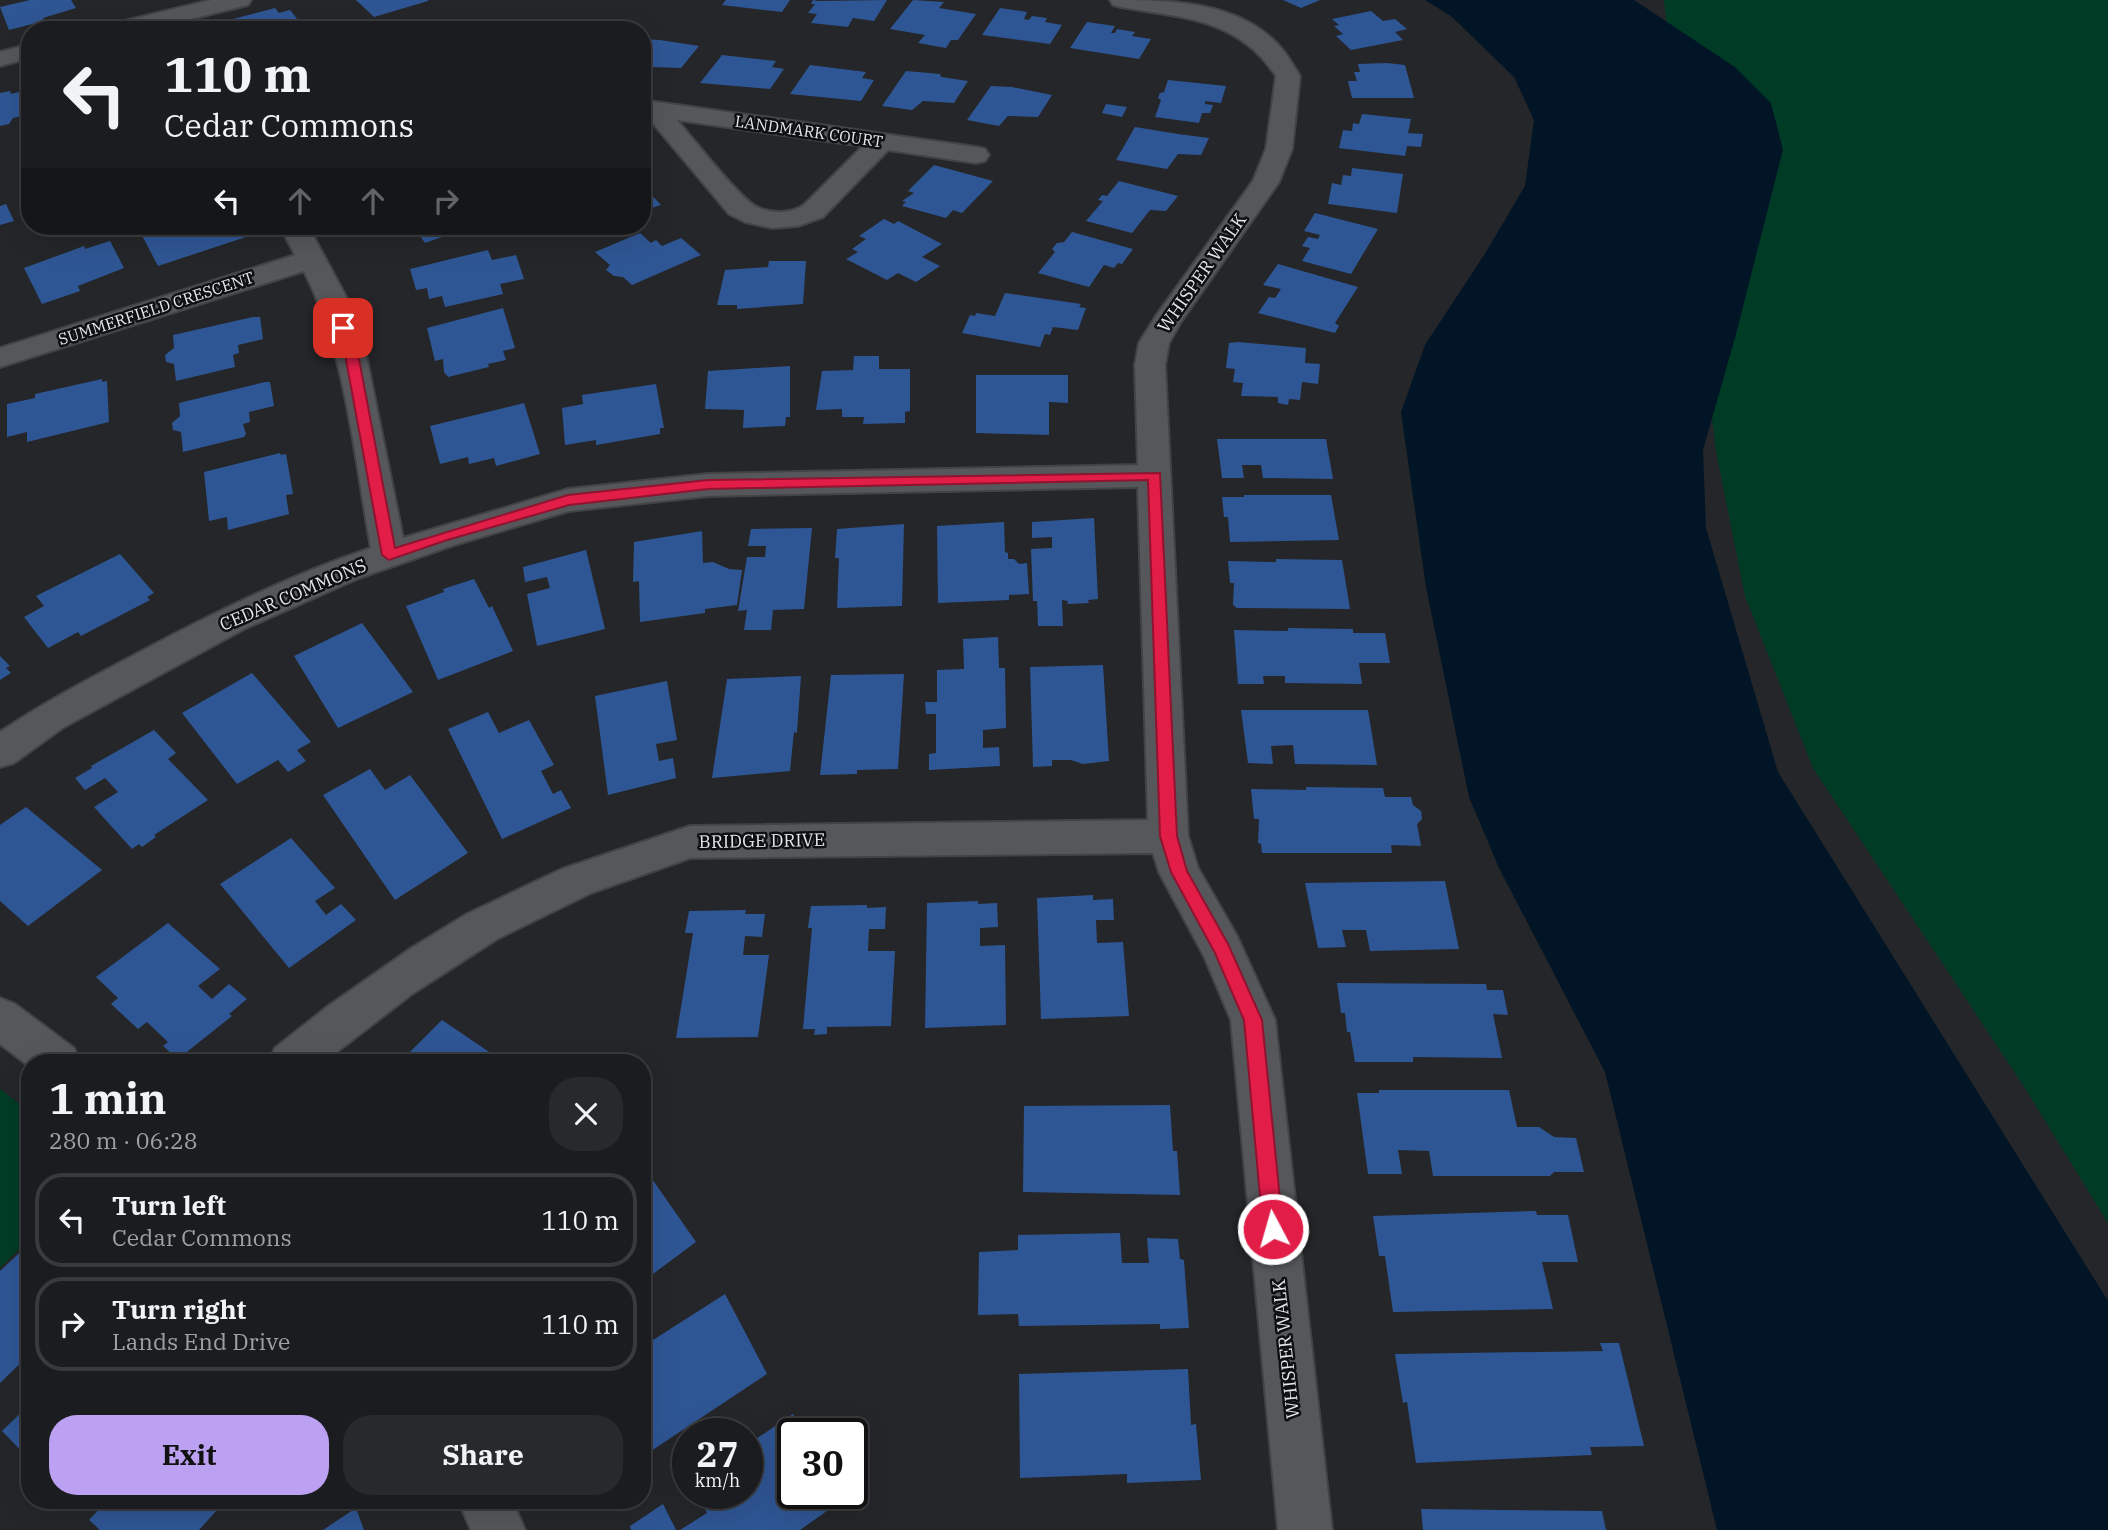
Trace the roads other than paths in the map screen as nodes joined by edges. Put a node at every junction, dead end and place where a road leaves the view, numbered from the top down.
1 (240, 0) edge
2 (1121, 0) edge
3 (173, 21) edge
4 (21, 53) edge
5 (0, 59) edge
6 (651, 108) edge
7 (651, 110) edge
8 (883, 141) junction
9 (976, 155) dead end
10 (299, 235) edge
11 (313, 259) junction
12 (0, 358) edge
13 (1155, 476) junction
14 (389, 555) junction
15 (0, 752) edge
16 (1168, 836) junction
17 (0, 1018) edge
18 (47, 1054) edge
19 (301, 1054) edge
20 (489, 1509) edge
21 (498, 1530) edge
22 (1305, 1530) edge

1 - 3 street
2 - 13 street, WHISPER WALK
4 - 5 street
6 - 8 street, LANDMARK COURT
7 - 8 street
8 - 9 street, LANDMARK COURT
10 - 11 street
11 - 12 street, SUMMERFIELD CRESCENT
11 - 14 street
13 - 14 street, CEDAR COMMONS
13 - 16 street, WHISPER WALK
14 - 15 street, CEDAR COMMONS
16 - 19 street, BRIDGE DRIVE
16 - 22 street, WHISPER WALK
17 - 18 street
20 - 21 street

